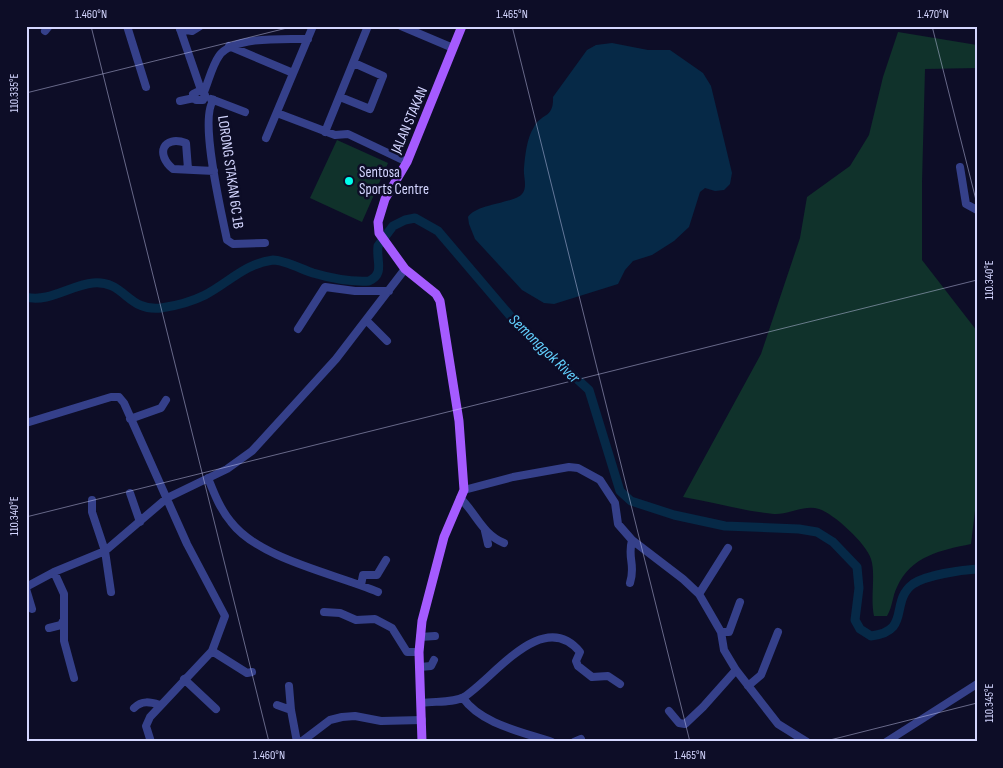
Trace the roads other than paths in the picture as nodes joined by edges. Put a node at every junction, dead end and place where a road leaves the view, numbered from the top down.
1 (127, 26) edge
2 (200, 26) edge
3 (313, 26) edge
4 (368, 26) edge
5 (401, 26) edge
6 (462, 26) edge
7 (180, 28) edge
8 (308, 39) junction
9 (229, 46) junction
10 (453, 48) junction
11 (354, 63) junction
12 (293, 73) junction
13 (146, 87) dead end
14 (203, 93) junction
15 (340, 97) junction
16 (214, 100) junction
17 (180, 101) dead end
18 (245, 112) dead end
19 (277, 113) junction
20 (325, 132) junction
21 (266, 138) dead end
22 (407, 162) junction
23 (960, 167) dead end
24 (188, 169) dead end
25 (214, 171) junction
26 (977, 210) edge
27 (265, 243) dead end
28 (405, 269) junction
29 (389, 291) junction
30 (366, 320) junction
31 (298, 329) dead end
32 (387, 341) dead end
33 (166, 400) dead end
34 (130, 419) junction
35 (26, 423) edge
36 (208, 478) junction
37 (130, 493) dead end
38 (462, 494) junction
39 (167, 498) junction
40 (92, 500) dead end
41 (140, 522) junction
42 (485, 531) junction
43 (632, 540) junction
44 (504, 543) dead end
45 (488, 544) dead end
46 (728, 548) dead end
47 (105, 551) junction
48 (386, 560) dead end
49 (54, 572) junction
50 (630, 583) dead end
51 (361, 585) junction
52 (26, 588) edge
53 (112, 592) dead end
54 (378, 592) dead end
55 (699, 594) junction
56 (740, 602) dead end
57 (32, 609) dead end
58 (324, 612) dead end
59 (63, 620) junction
60 (49, 628) dead end
61 (721, 632) junction
62 (778, 632) dead end
63 (435, 636) dead end
64 (420, 638) junction
65 (212, 651) junction
66 (419, 652) junction
67 (434, 660) dead end
68 (420, 667) junction
69 (736, 670) junction
70 (252, 672) dead end
71 (74, 678) dead end
72 (184, 679) junction
73 (620, 684) dead end
74 (977, 684) edge
75 (289, 686) dead end
76 (748, 686) junction
77 (463, 698) junction
78 (422, 703) junction
79 (160, 705) junction
80 (277, 705) dead end
81 (134, 708) dead end
82 (216, 709) dead end
83 (291, 710) junction
84 (669, 711) dead end
85 (422, 720) junction
86 (790, 738) edge
87 (151, 742) edge
88 (297, 742) edge
89 (302, 742) edge
90 (422, 742) edge
91 (552, 742) edge
92 (807, 742) edge
93 (886, 742) edge

1 - 13 street
2 - 7 street
3 - 8 street
4 - 11 street
5 - 10 street
6 - 10 main road, JALAN STAKAN
7 - 14 street
8 - 9 street
8 - 12 street
9 - 12 street
9 - 14 street
10 - 22 main road, JALAN STAKAN
11 - 15 street
11 - 15 street
12 - 19 street
14 - 16 street
14 - 17 street
15 - 20 street
16 - 18 street
16 - 25 street, LORONG STAKAN 6C 1B
19 - 20 street
19 - 21 street
20 - 22 street
22 - 28 main road, JALAN STAKAN
23 - 26 street
24 - 25 street
25 - 27 street, LORONG STAKAN 6C 1B
28 - 29 street
28 - 38 main road, JALAN STAKAN
29 - 30 street
29 - 31 street
30 - 32 street
30 - 36 street
33 - 34 street
34 - 35 street
34 - 39 street
36 - 39 street
36 - 51 street
37 - 41 street
38 - 42 street
38 - 43 street
38 - 64 main road
39 - 41 street
39 - 65 street
40 - 47 street
41 - 47 street
42 - 44 street
42 - 45 street
43 - 50 street
43 - 55 street
46 - 55 street
47 - 49 street
47 - 53 street
48 - 51 street
49 - 52 street
49 - 59 street
51 - 54 street
52 - 57 street
55 - 61 street
56 - 61 street
58 - 66 street
59 - 60 street
59 - 71 street
61 - 69 street
62 - 76 street
63 - 64 street
64 - 66 main road
65 - 70 street
65 - 72 street
66 - 68 main road
67 - 68 street
68 - 78 main road
69 - 76 street
69 - 84 street
72 - 79 street
72 - 82 street
73 - 77 street
74 - 93 street
75 - 83 street
76 - 86 street
77 - 78 street
77 - 91 street
78 - 85 main road
79 - 81 street
79 - 87 street
80 - 83 street
83 - 88 street
85 - 89 street
85 - 90 main road
86 - 92 street

